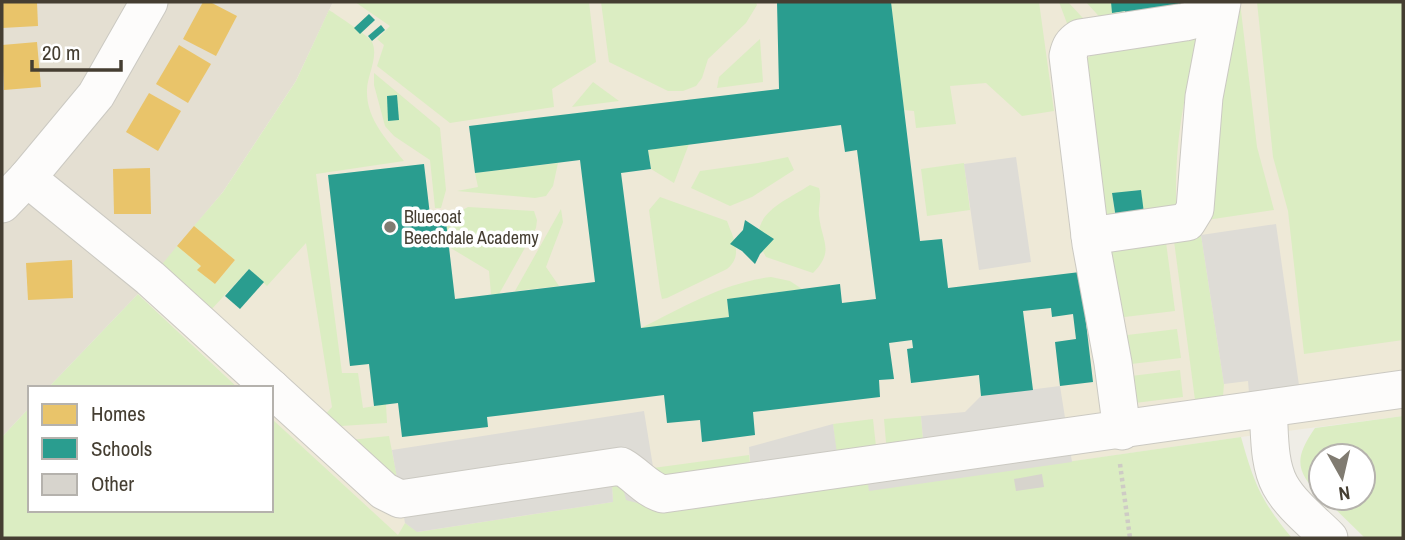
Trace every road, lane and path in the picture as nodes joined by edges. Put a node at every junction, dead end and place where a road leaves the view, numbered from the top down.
1 (149, 2) edge
2 (1221, 2) edge
3 (27, 178) junction
4 (2, 204) edge
5 (1090, 236) junction
6 (270, 386) edge
7 (1403, 389) edge
8 (273, 390) edge
9 (1268, 408) junction
10 (1119, 431) junction
11 (1130, 538) edge
12 (1329, 538) edge

1 - 3 street
2 - 5 street
2 - 5 street
3 - 4 street
3 - 6 street
5 - 10 street
7 - 9 street
8 - 10 street
9 - 10 street
9 - 12 street
10 - 11 path

